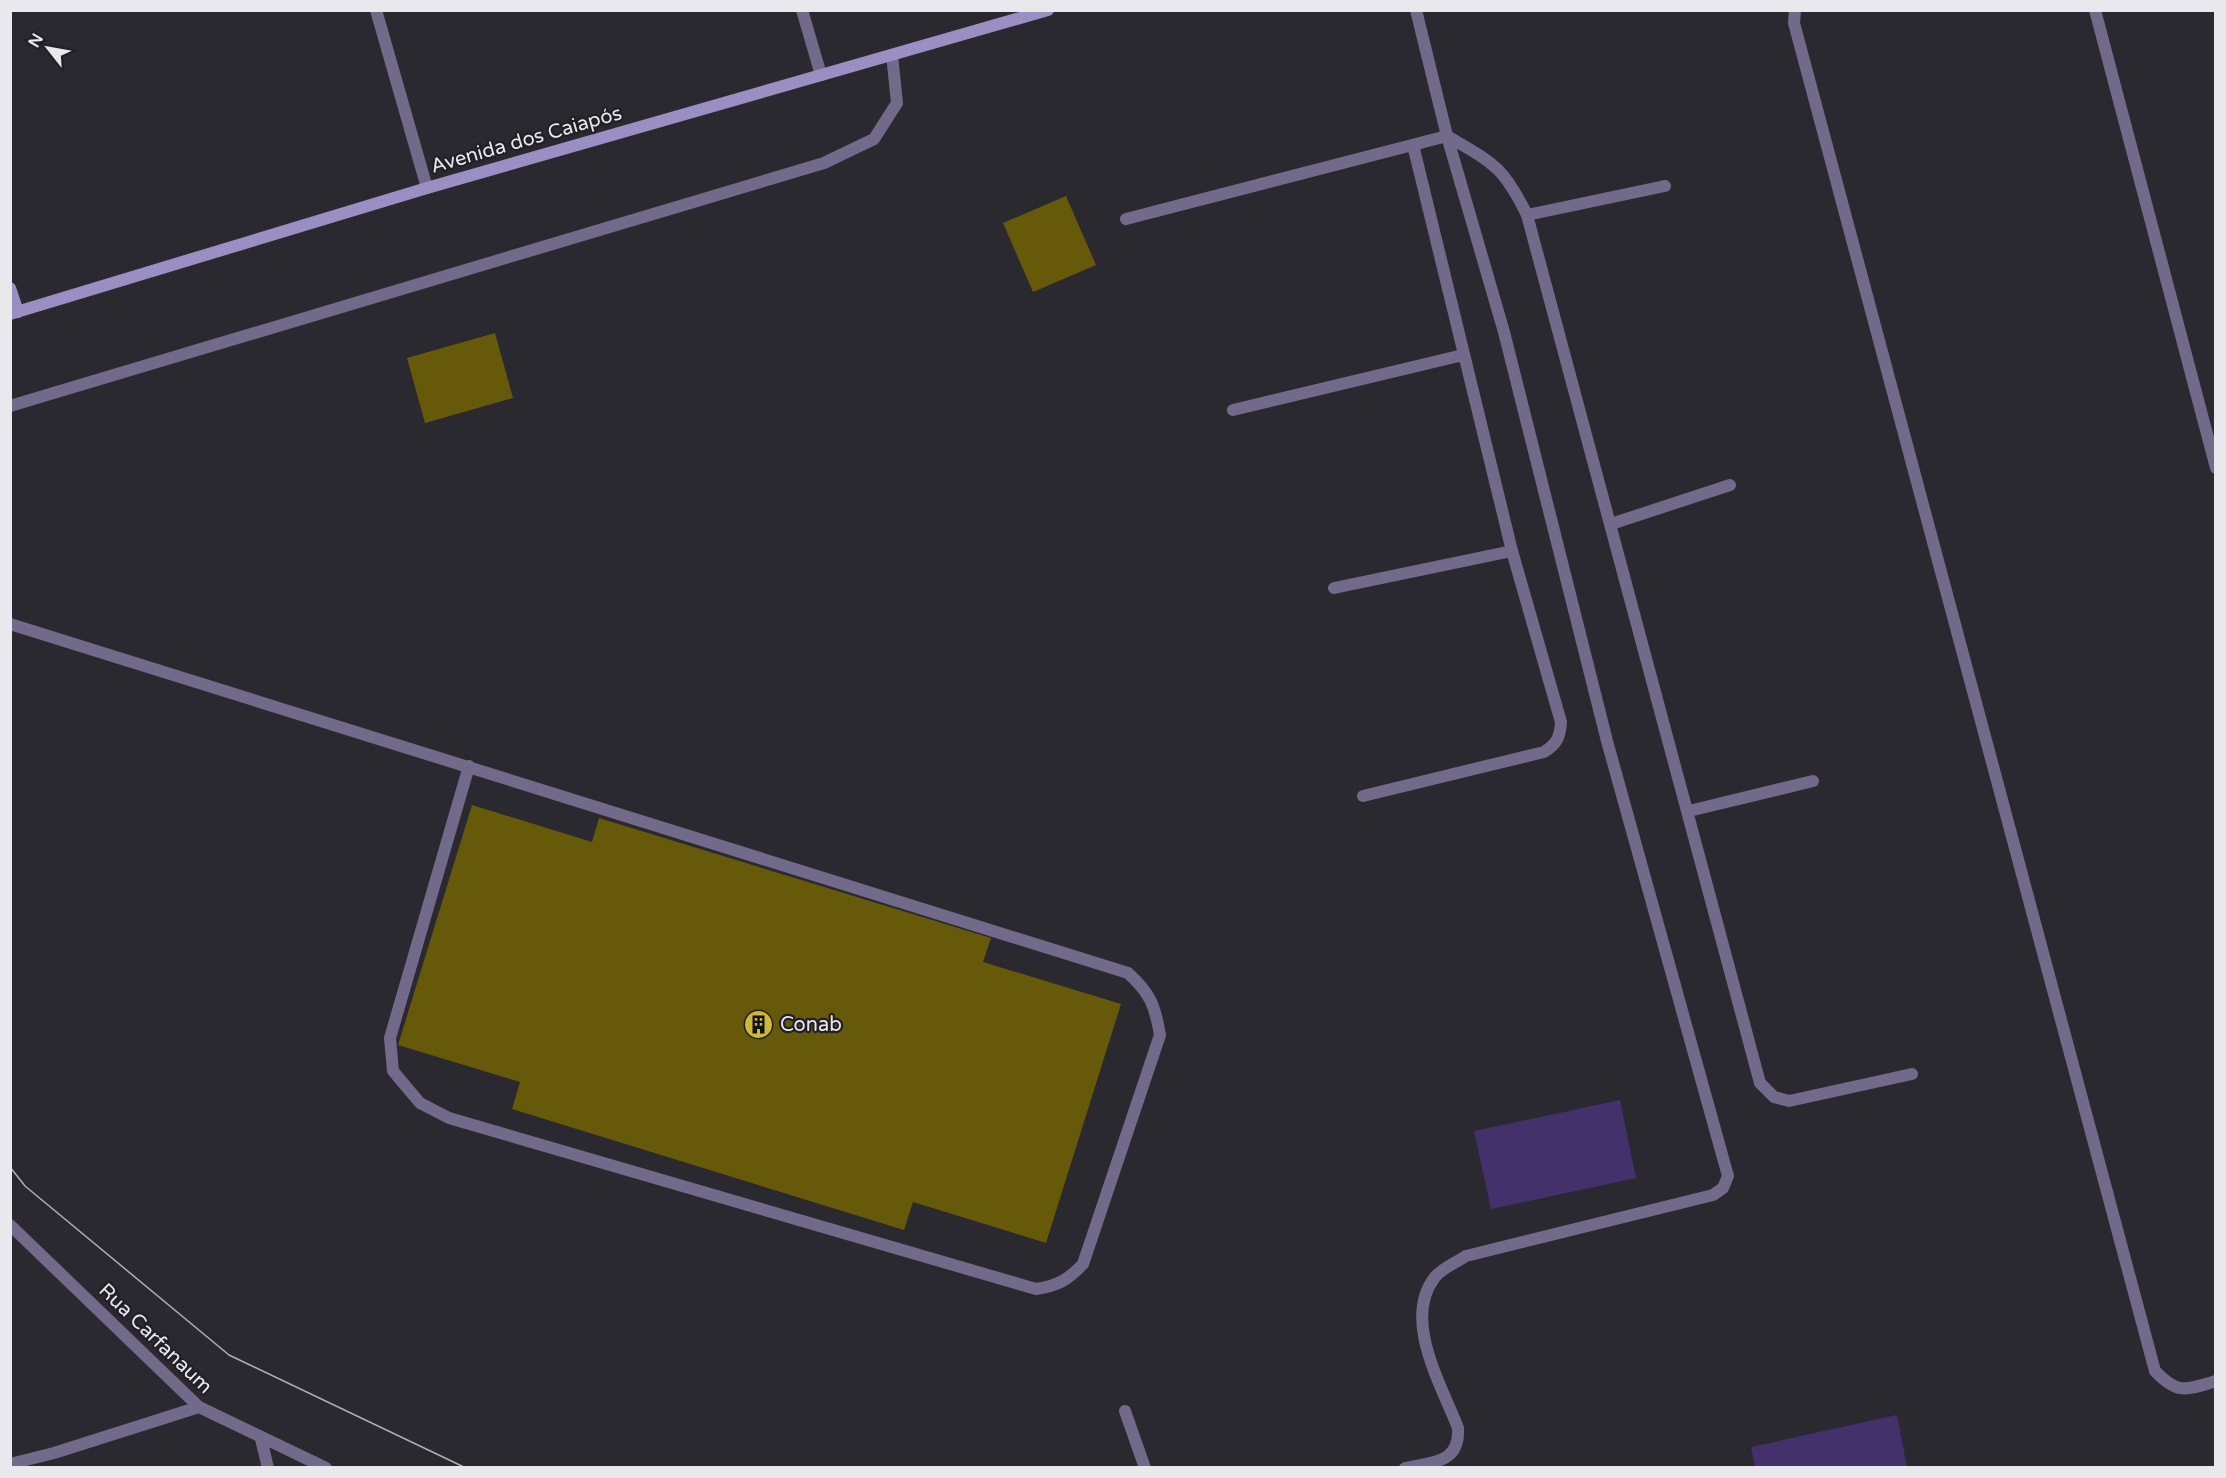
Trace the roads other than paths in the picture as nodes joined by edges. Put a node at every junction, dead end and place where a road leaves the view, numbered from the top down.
1 (375, 10) edge
2 (802, 10) edge
3 (1048, 10) edge
4 (1416, 10) edge
5 (1795, 10) edge
6 (2095, 10) edge
7 (892, 55) junction
8 (821, 75) junction
9 (1447, 136) junction
10 (1413, 145) junction
11 (1665, 186) dead end
12 (427, 188) junction
13 (1527, 216) junction
14 (1126, 219) dead end
15 (10, 288) edge
16 (14, 313) edge
17 (1463, 355) junction
18 (10, 406) edge
19 (1233, 410) dead end
20 (2216, 468) edge
21 (1730, 485) dead end
22 (1611, 524) junction
23 (1512, 551) junction
24 (1334, 588) dead end
25 (10, 624) edge
26 (469, 766) junction
27 (1813, 781) dead end
28 (1363, 796) dead end
29 (1689, 812) junction
30 (1912, 1074) dead end
31 (10, 1225) edge
32 (2216, 1381) edge
33 (199, 1407) junction
34 (1125, 1411) dead end
35 (261, 1439) junction
36 (10, 1464) edge
37 (268, 1467) edge
38 (326, 1467) edge
39 (1145, 1467) edge
40 (1405, 1467) edge

1 - 12 street
2 - 8 street
3 - 7 main road, Avenida dos Caiapós
4 - 9 street
5 - 32 street
6 - 20 street
7 - 8 main road, Avenida dos Caiapós
7 - 18 street
8 - 12 main road, Avenida dos Caiapós
9 - 10 street
9 - 13 street
9 - 40 street
10 - 14 street
10 - 17 street
11 - 13 street
12 - 16 main road, Avenida dos Caiapós
13 - 22 street
15 - 16 main road
17 - 19 street
17 - 23 street
21 - 22 street
22 - 29 street
23 - 24 street
23 - 28 street
25 - 26 street
26 - 26 street
27 - 29 street
29 - 30 street
31 - 33 street, Rua Carfanaum
33 - 35 street, Rua Carfanaum
33 - 36 street
34 - 39 street
35 - 37 street
35 - 38 street, Rua Carfanaum

